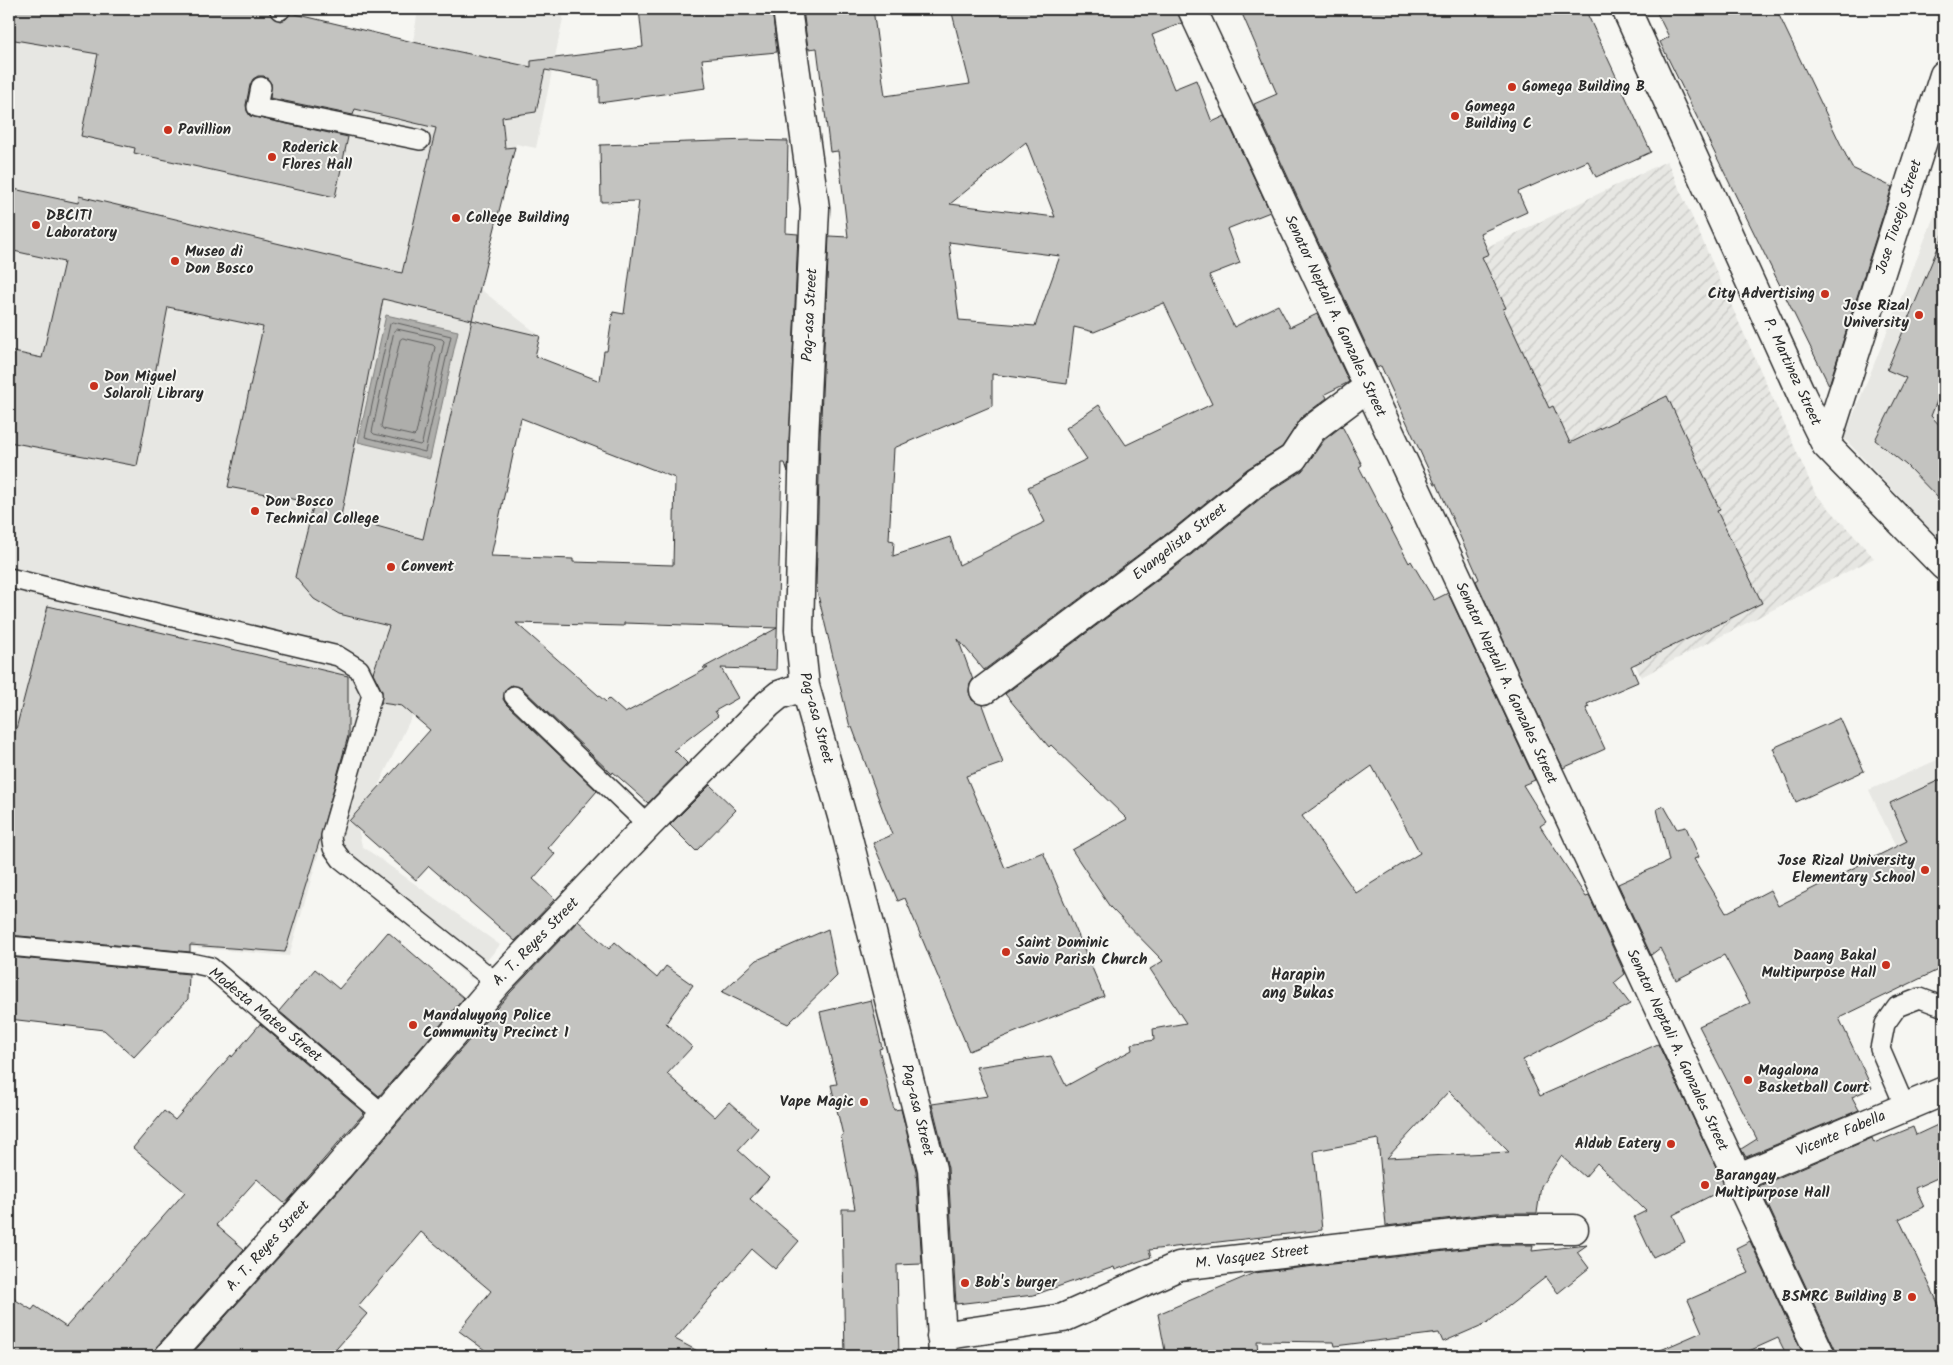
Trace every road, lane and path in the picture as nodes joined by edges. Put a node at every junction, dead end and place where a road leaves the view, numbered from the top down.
1 (787, 9) edge
2 (1192, 9) edge
3 (1626, 9) edge
4 (1944, 75) edge
5 (261, 87) dead end
6 (420, 140) dead end
7 (1368, 386) junction
8 (1826, 445) junction
9 (1944, 566) edge
10 (10, 583) edge
11 (804, 686) junction
12 (984, 690) dead end
13 (514, 696) dead end
14 (648, 825) junction
15 (9, 946) edge
16 (497, 983) junction
17 (1944, 1007) edge
18 (1943, 1094) edge
19 (1905, 1107) junction
20 (384, 1115) junction
21 (1737, 1178) junction
22 (1574, 1229) dead end
23 (942, 1346) edge
24 (169, 1356) edge
25 (1821, 1356) edge

1 - 11 street, Pag-asa Street
2 - 7 street, Senator Neptali A. Gonzales Street
3 - 8 street, P. Martinez Street
4 - 8 street, Jose Tiosejo Street
5 - 6 lane
7 - 12 street, Evangelista Street
7 - 21 street, Senator Neptali A. Gonzales Street
8 - 9 street, P. Martinez Street
10 - 16 lane
11 - 14 street, A. T. Reyes Street
11 - 23 street, Pag-asa Street
13 - 14 lane
14 - 16 street, A. T. Reyes Street
15 - 20 lane, Modesta Mateo Street
16 - 20 street, A. T. Reyes Street
17 - 19 lane
18 - 19 street, Vicente Fabella
19 - 21 street, Vicente Fabella
20 - 24 street, A. T. Reyes Street
21 - 25 street, Senator Neptali A. Gonzales Street
22 - 23 street, M. Vasquez Street

